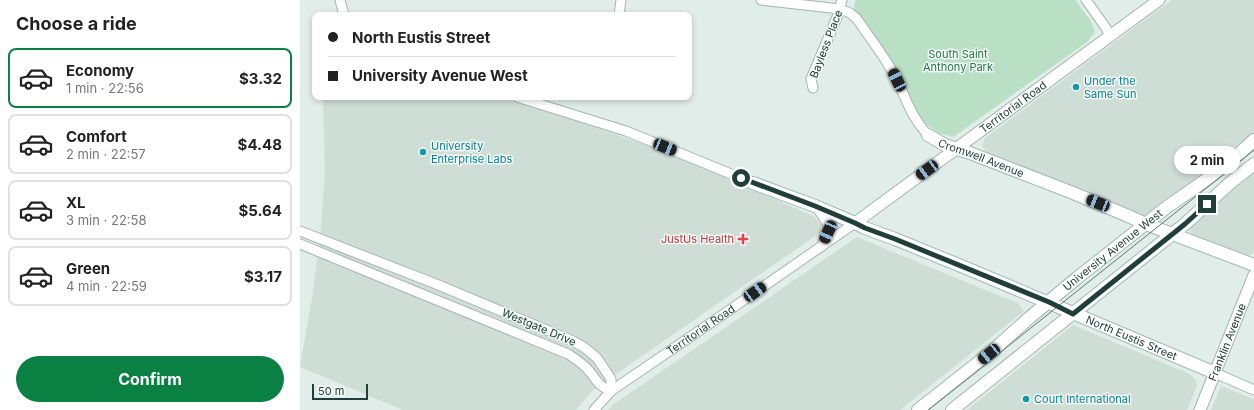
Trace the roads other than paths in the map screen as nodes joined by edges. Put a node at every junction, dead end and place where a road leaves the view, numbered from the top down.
1 (340, 0) edge
2 (621, 0) edge
3 (761, 0) edge
4 (842, 0) edge
5 (1086, 0) edge
6 (1159, 0) edge
7 (840, 9) junction
8 (343, 12) edge
9 (619, 12) edge
10 (1110, 36) junction
11 (813, 88) dead end
12 (527, 100) edge
13 (928, 135) joint
14 (1254, 140) edge
15 (958, 148) junction
16 (1254, 164) edge
17 (753, 183) joint
18 (815, 206) junction
19 (855, 223) junction
20 (1146, 224) junction
21 (300, 231) edge
22 (1172, 234) junction
23 (300, 244) edge
24 (820, 248) junction
25 (1254, 264) edge
26 (1252, 280) edge
27 (1049, 302) junction
28 (1073, 314) junction
29 (1215, 373) junction
30 (1254, 390) edge
31 (611, 391) junction
32 (594, 410) edge
33 (918, 410) edge
34 (952, 410) edge
35 (1200, 410) edge

1 - 8 street
2 - 9 street
3 - 7 street, Cromwell Avenue
4 - 7 street, Bayless Place
5 - 10 street
6 - 10 street, Territorial Road
7 - 11 street, Bayless Place
7 - 13 street, Cromwell Avenue
10 - 15 street, Territorial Road
12 - 17 street, North Eustis Street
13 - 15 main road, Cromwell Avenue
14 - 20 main road, University Avenue West
15 - 19 street, Territorial Road
15 - 20 main road, Cromwell Avenue
16 - 22 main road
17 - 18 main road, North Eustis Street
18 - 19 main road, North Eustis Street
18 - 24 street
19 - 24 street, Territorial Road
19 - 27 main road, North Eustis Street
20 - 22 main road, Cromwell Avenue
20 - 27 main road, University Avenue West
21 - 31 street, Westgate Drive
22 - 25 main road, Cromwell Avenue
22 - 28 main road
23 - 31 street, Westgate Drive
24 - 31 street, Territorial Road
26 - 29 street, Franklin Avenue
27 - 28 main road, North Eustis Street
27 - 33 main road, University Avenue West
28 - 29 main road, North Eustis Street
28 - 34 main road
29 - 30 street, North Eustis Street
29 - 35 street, Franklin Avenue
31 - 32 street, Territorial Road

